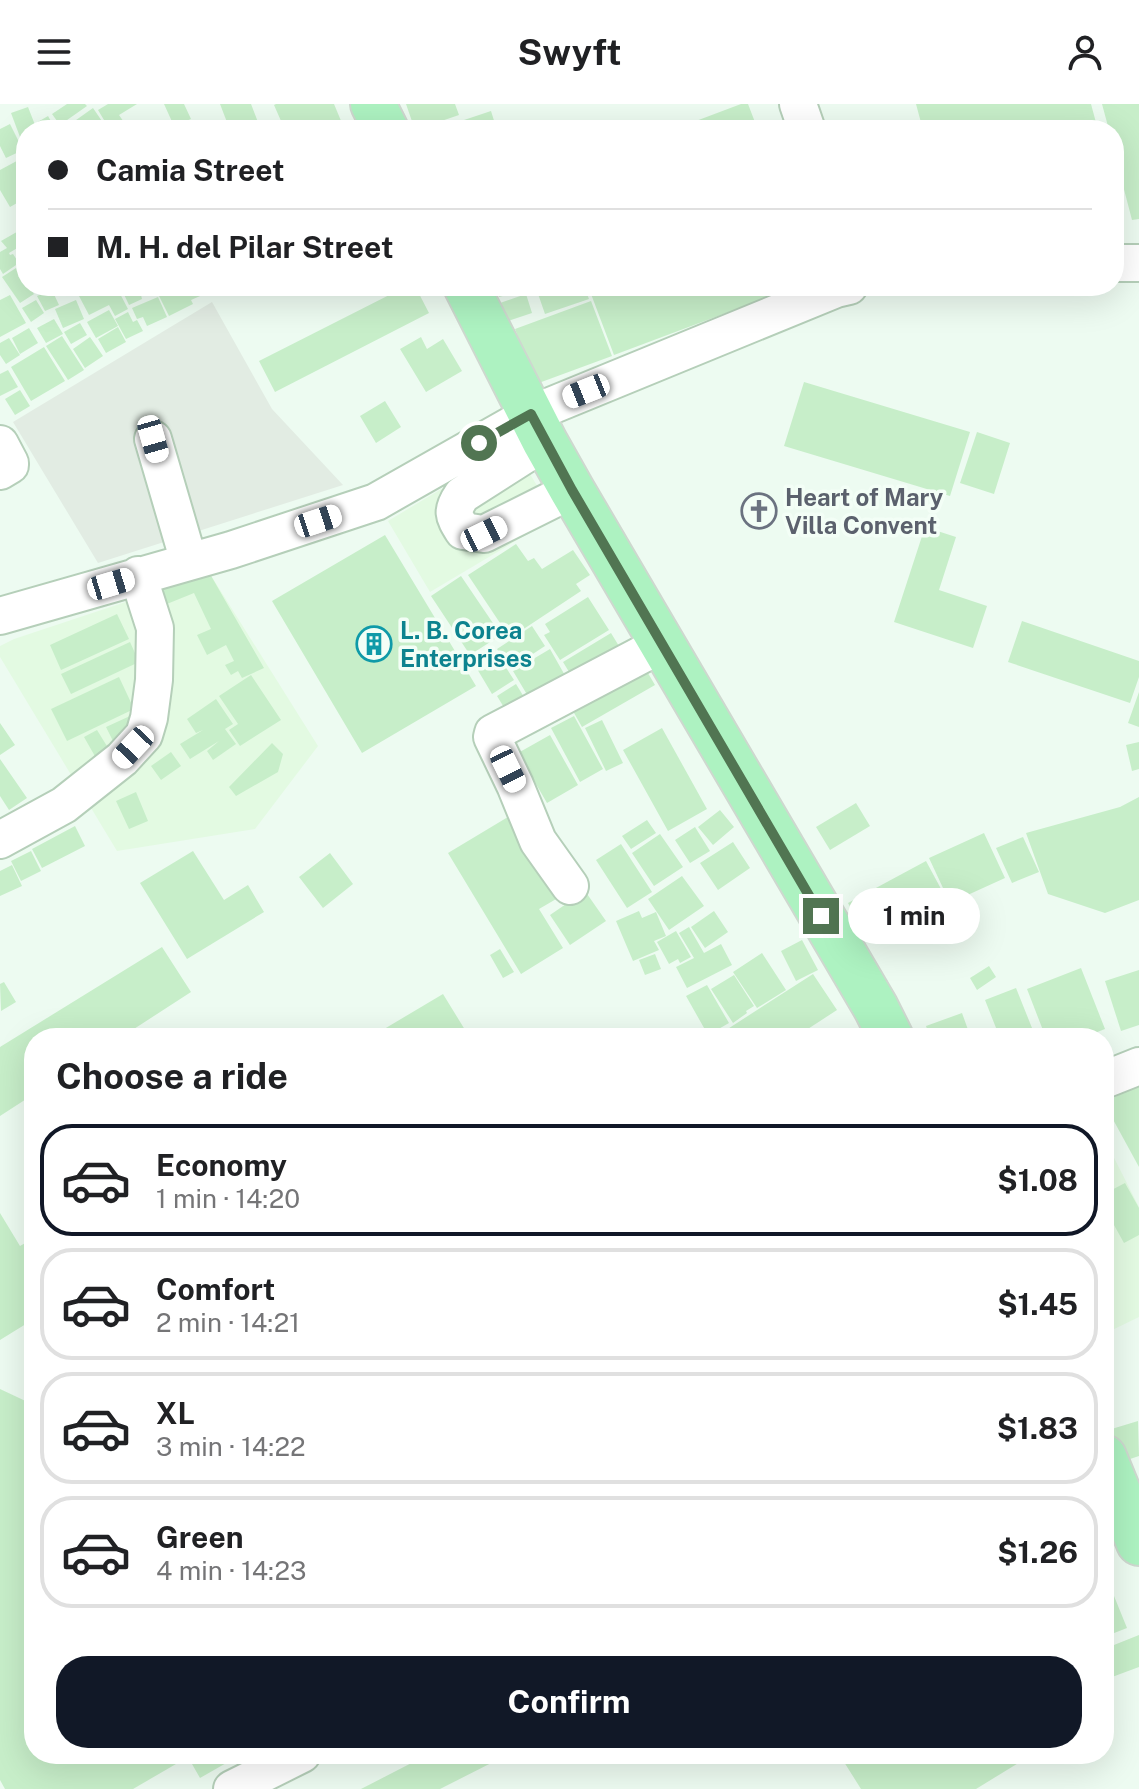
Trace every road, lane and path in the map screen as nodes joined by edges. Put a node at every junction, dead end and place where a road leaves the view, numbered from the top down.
1 (471, 296) edge
2 (821, 296) edge
3 (538, 428) junction
4 (153, 439) dead end
5 (0, 444) edge
6 (0, 471) edge
7 (572, 490) junction
8 (189, 562) junction
9 (138, 575) junction
10 (0, 616) edge
11 (662, 644) junction
12 (0, 840) edge
13 (570, 886) dead end
14 (886, 1028) edge
15 (1139, 1066) edge
16 (1114, 1076) edge
17 (1114, 1485) edge
18 (1139, 1543) edge
19 (282, 1764) edge
20 (232, 1789) edge

1 - 3 main road
2 - 3 street
3 - 7 main road
3 - 7 street
3 - 8 street
4 - 8 street
5 - 6 street
7 - 11 main road
8 - 9 street
9 - 10 street
9 - 12 street
11 - 13 street
11 - 14 main road
15 - 16 street
17 - 18 main road
19 - 20 street

